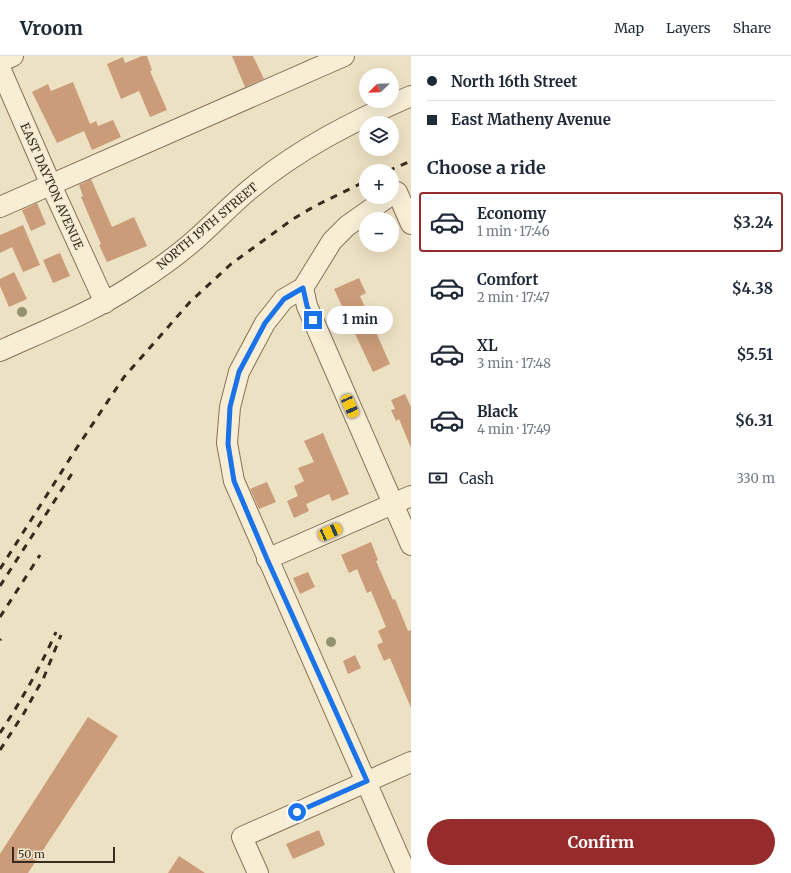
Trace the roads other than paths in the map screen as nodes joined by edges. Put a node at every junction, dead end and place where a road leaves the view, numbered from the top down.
1 (13, 56) edge
2 (344, 56) edge
3 (0, 62) edge
4 (0, 68) edge
5 (411, 96) edge
6 (51, 185) junction
7 (399, 197) edge
8 (379, 204) edge
9 (0, 207) edge
10 (411, 224) edge
11 (303, 288) junction
12 (105, 303) junction
13 (0, 351) edge
14 (411, 496) edge
15 (393, 504) junction
16 (411, 545) edge
17 (267, 559) junction
18 (411, 762) edge
19 (367, 781) junction
20 (258, 873) edge
21 (406, 873) edge

1 - 3 street
2 - 6 street
4 - 6 street, EAST DAYTON AVENUE
5 - 12 street, NORTH 19TH STREET
6 - 9 street
6 - 12 street, EAST DAYTON AVENUE
7 - 10 street
8 - 11 street
11 - 15 street
11 - 17 street
12 - 13 street, NORTH 19TH STREET
14 - 15 street
15 - 16 street
15 - 17 street
17 - 19 street
18 - 19 street
19 - 20 street
19 - 21 street

